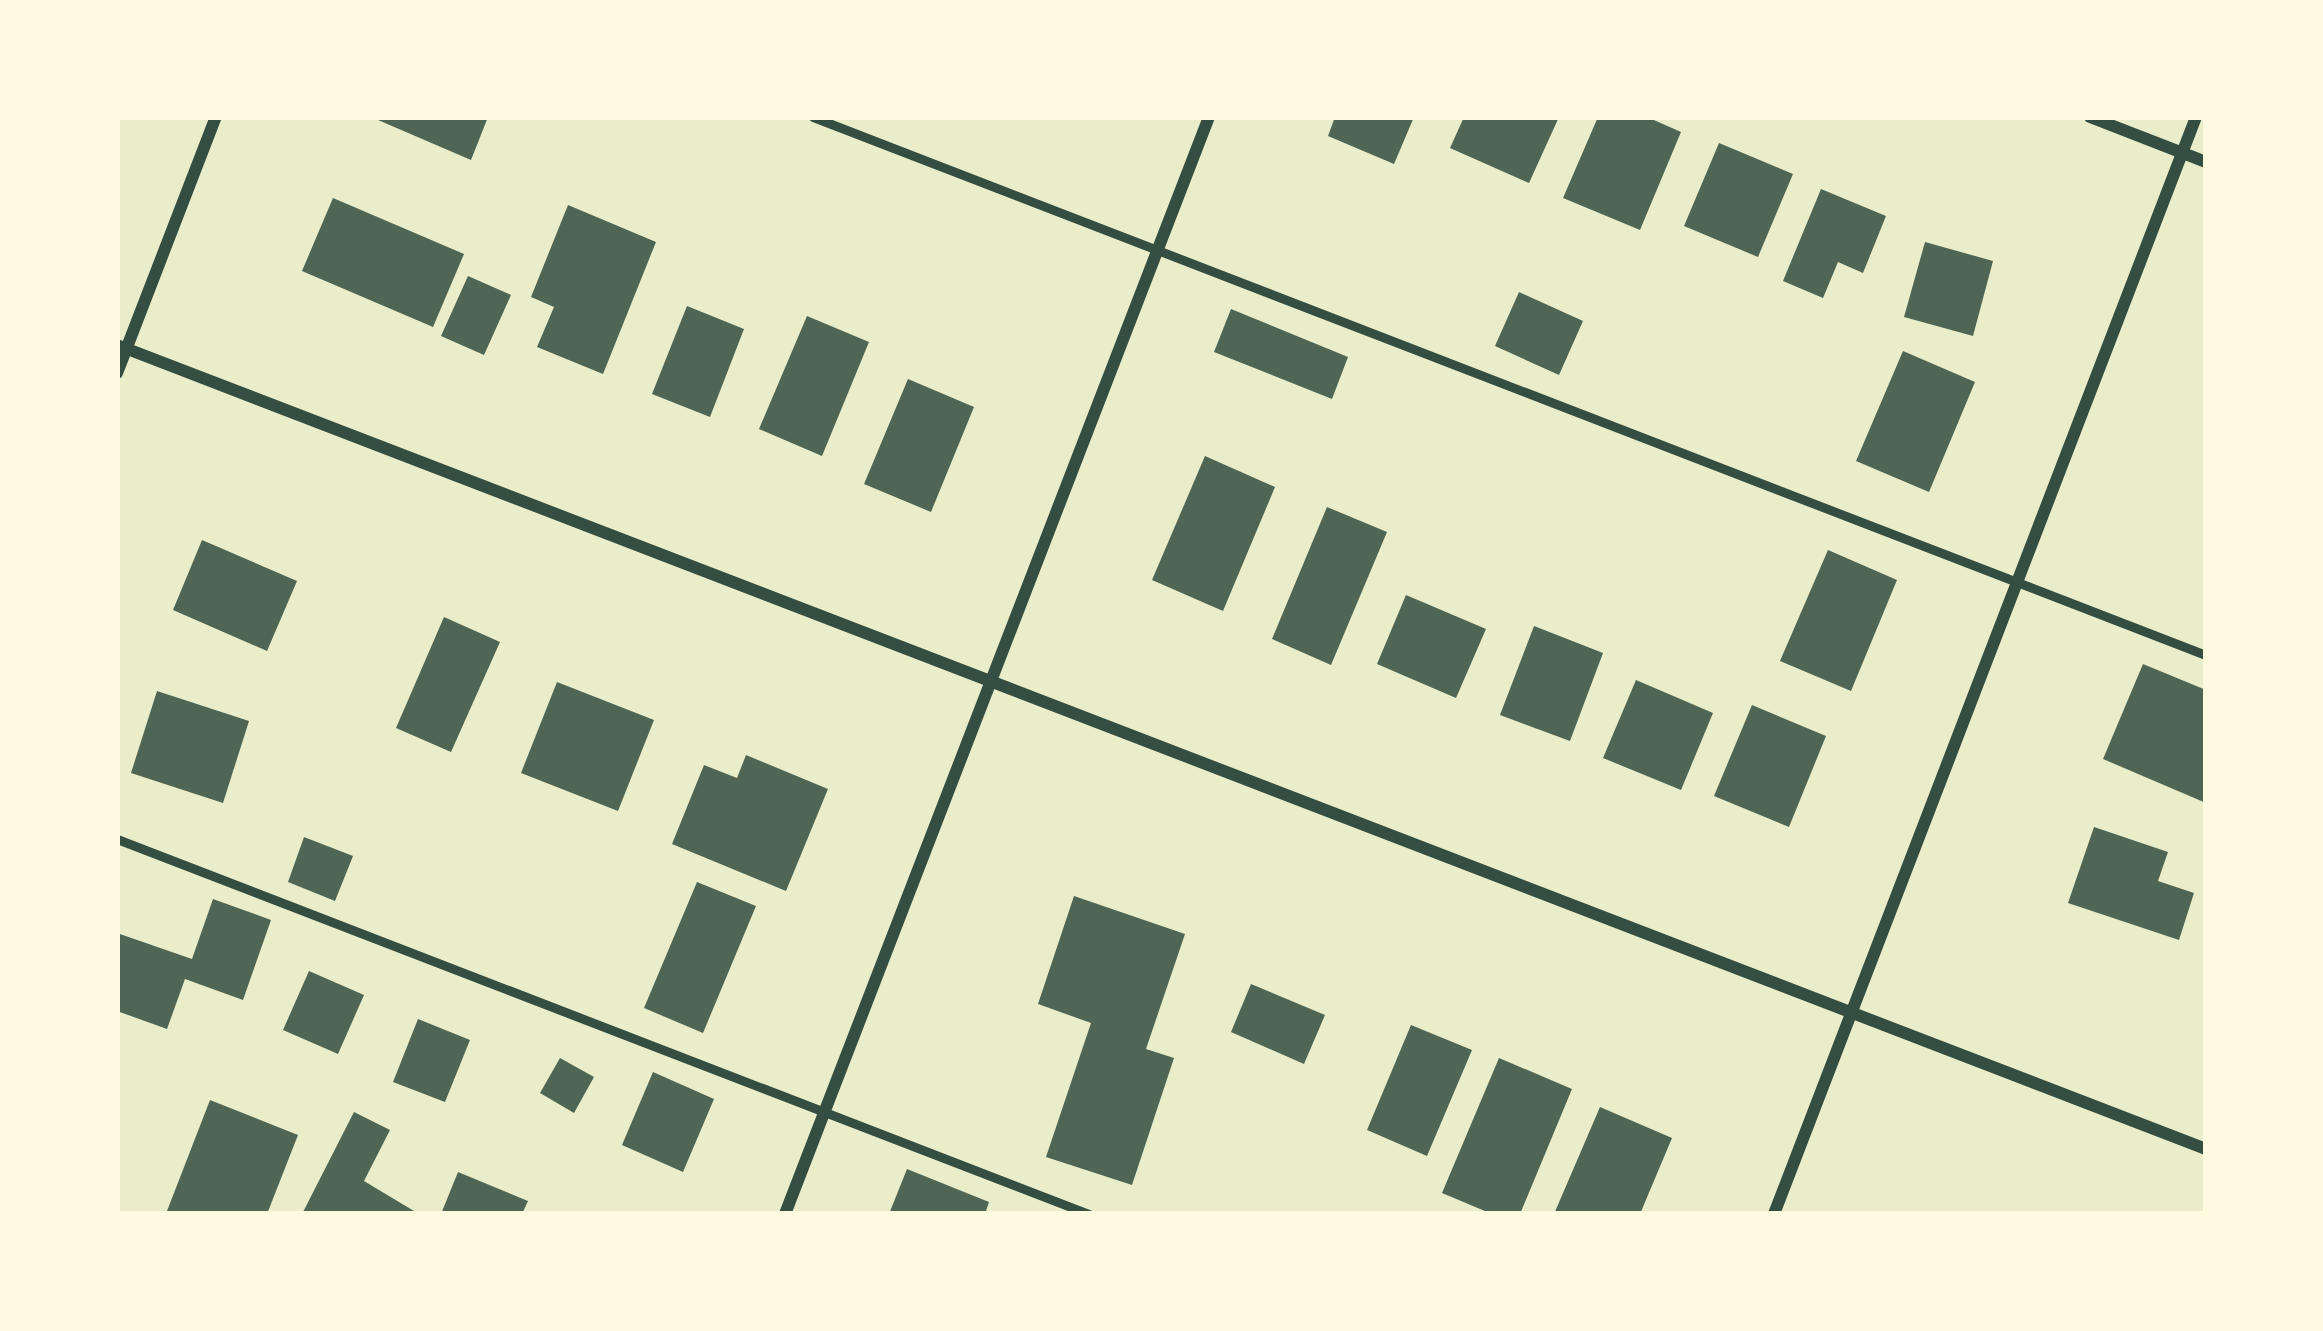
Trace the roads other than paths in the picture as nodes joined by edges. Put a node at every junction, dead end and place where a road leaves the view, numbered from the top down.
1 (216, 117) edge
2 (813, 117) edge
3 (1209, 117) edge
4 (2090, 117) edge
5 (2196, 117) edge
6 (2181, 153) junction
7 (2206, 162) edge
8 (1159, 248) junction
9 (122, 346) edge
10 (117, 373) edge
11 (2016, 581) junction
12 (2206, 656) edge
13 (992, 679) junction
14 (117, 839) edge
15 (1852, 1012) junction
16 (825, 1112) junction
17 (2206, 1149) edge
18 (785, 1214) edge
19 (1089, 1214) edge
20 (1774, 1214) edge

1 - 9 street
2 - 8 lane
3 - 8 street
4 - 6 street
5 - 6 street
6 - 7 street
6 - 11 street
8 - 11 lane
8 - 13 street
9 - 10 street
9 - 13 street
11 - 12 lane
11 - 15 street
13 - 15 street
13 - 16 street
14 - 16 lane
15 - 17 street
15 - 20 street
16 - 18 street
16 - 19 lane

